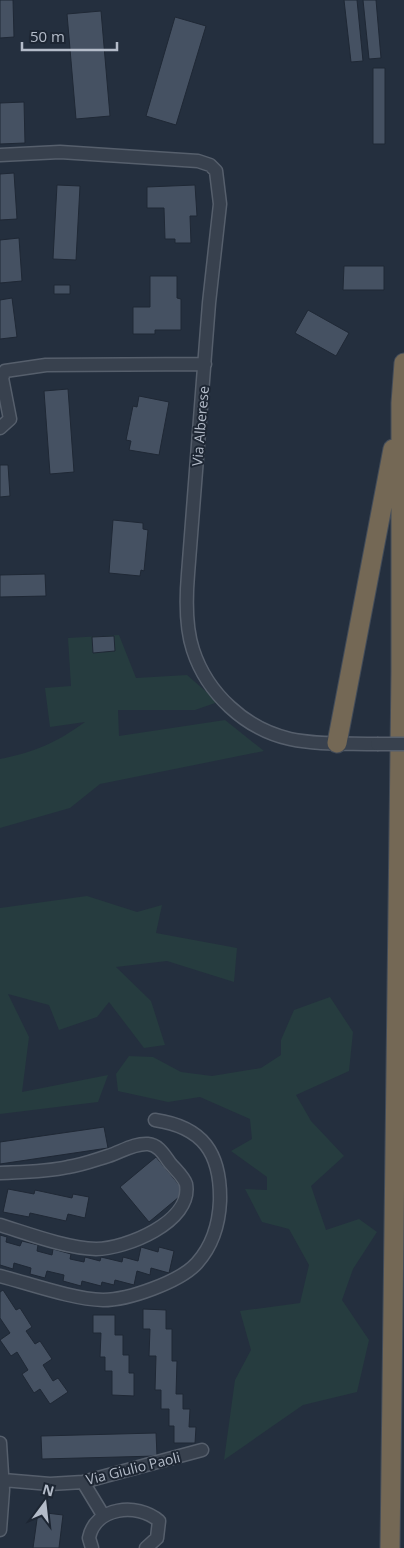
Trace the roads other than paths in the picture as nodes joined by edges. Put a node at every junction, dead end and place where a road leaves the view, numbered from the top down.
1 (0, 155) edge
2 (404, 363) edge
3 (205, 364) junction
4 (402, 403) junction
5 (0, 428) edge
6 (337, 743) junction
7 (404, 744) edge
8 (155, 1120) dead end
9 (0, 1174) edge
10 (0, 1226) edge
11 (0, 1276) edge
12 (0, 1442) edge
13 (202, 1450) dead end
14 (3, 1480) junction
15 (83, 1482) junction
16 (103, 1515) junction
17 (0, 1530) edge
18 (92, 1548) edge
19 (146, 1548) edge
20 (390, 1548) edge

1 - 3 street, Via Alberese
2 - 4 highway
3 - 5 street
3 - 6 street, Via Alberese
4 - 6 highway
4 - 20 highway
6 - 7 street, Via Alberese, bridge
8 - 11 street
9 - 10 street
12 - 14 street
13 - 15 street, Via Giulio Paoli
14 - 15 street, Via Giulio Paoli
14 - 17 street
15 - 16 street
16 - 18 street
16 - 19 street

